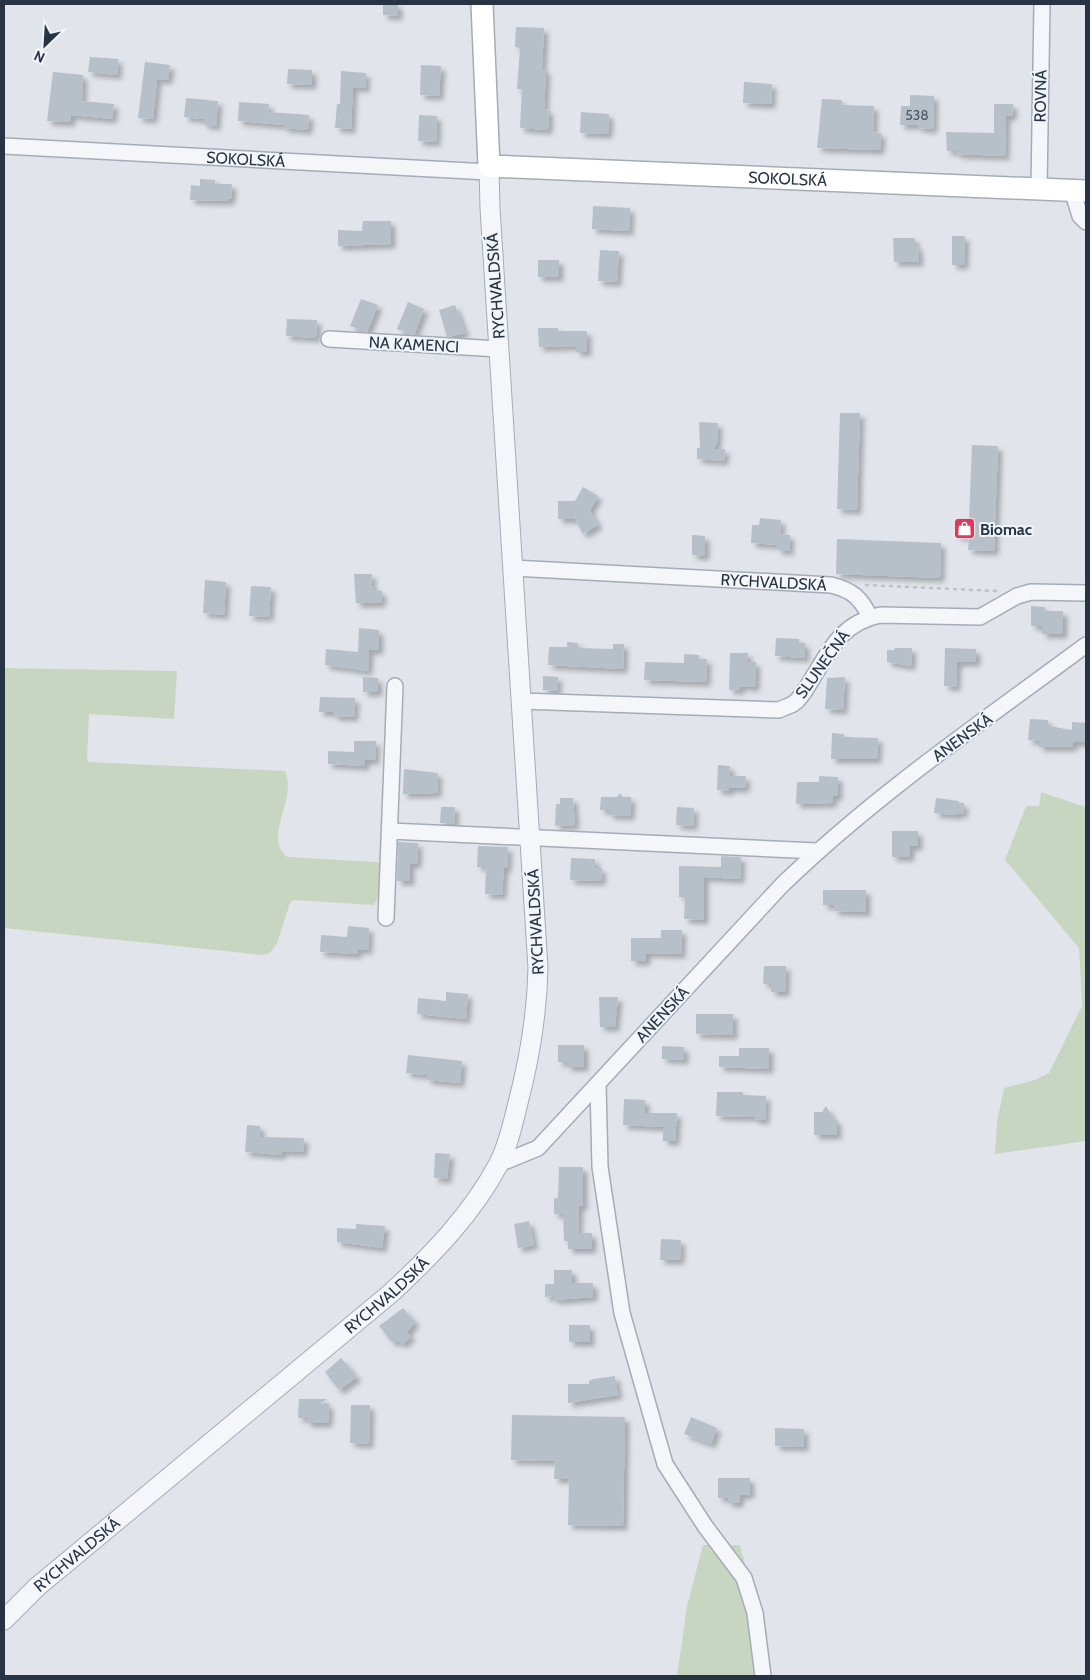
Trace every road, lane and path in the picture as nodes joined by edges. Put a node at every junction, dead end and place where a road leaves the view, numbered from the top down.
1 (482, 4) edge
2 (1042, 4) edge
3 (4, 146) edge
4 (489, 169) junction
5 (1039, 188) junction
6 (1079, 190) edge
7 (1086, 222) edge
8 (329, 339) dead end
9 (499, 349) junction
10 (514, 568) junction
11 (846, 588) junction
12 (1002, 591) dead end
13 (1086, 593) edge
14 (870, 617) junction
15 (1086, 646) edge
16 (395, 686) dead end
17 (522, 701) junction
18 (390, 831) junction
19 (530, 839) junction
20 (817, 851) junction
21 (386, 918) dead end
22 (598, 1084) junction
23 (499, 1164) junction
24 (4, 1620) edge
25 (763, 1676) edge

1 - 4 main road, RYCHVALDSKÁ
2 - 5 street, ROVNÁ
3 - 4 street, SOKOLSKÁ
4 - 5 main road, SOKOLSKÁ
4 - 9 street, RYCHVALDSKÁ
5 - 6 main road, SOKOLSKÁ
6 - 7 street
8 - 9 street, NA KAMENCI
9 - 10 street, RYCHVALDSKÁ
10 - 11 street, RYCHVALDSKÁ
10 - 17 street, RYCHVALDSKÁ
11 - 12 path
11 - 14 street, RYCHVALDSKÁ
13 - 14 street, SLUNEČNÁ
14 - 17 street, SLUNEČNÁ
15 - 20 street, ANENSKÁ
16 - 18 street
17 - 19 street, RYCHVALDSKÁ
18 - 19 street
18 - 21 street
19 - 20 street
19 - 23 street, RYCHVALDSKÁ
20 - 22 street, ANENSKÁ
22 - 23 street, ANENSKÁ
22 - 25 street
23 - 24 street, RYCHVALDSKÁ

